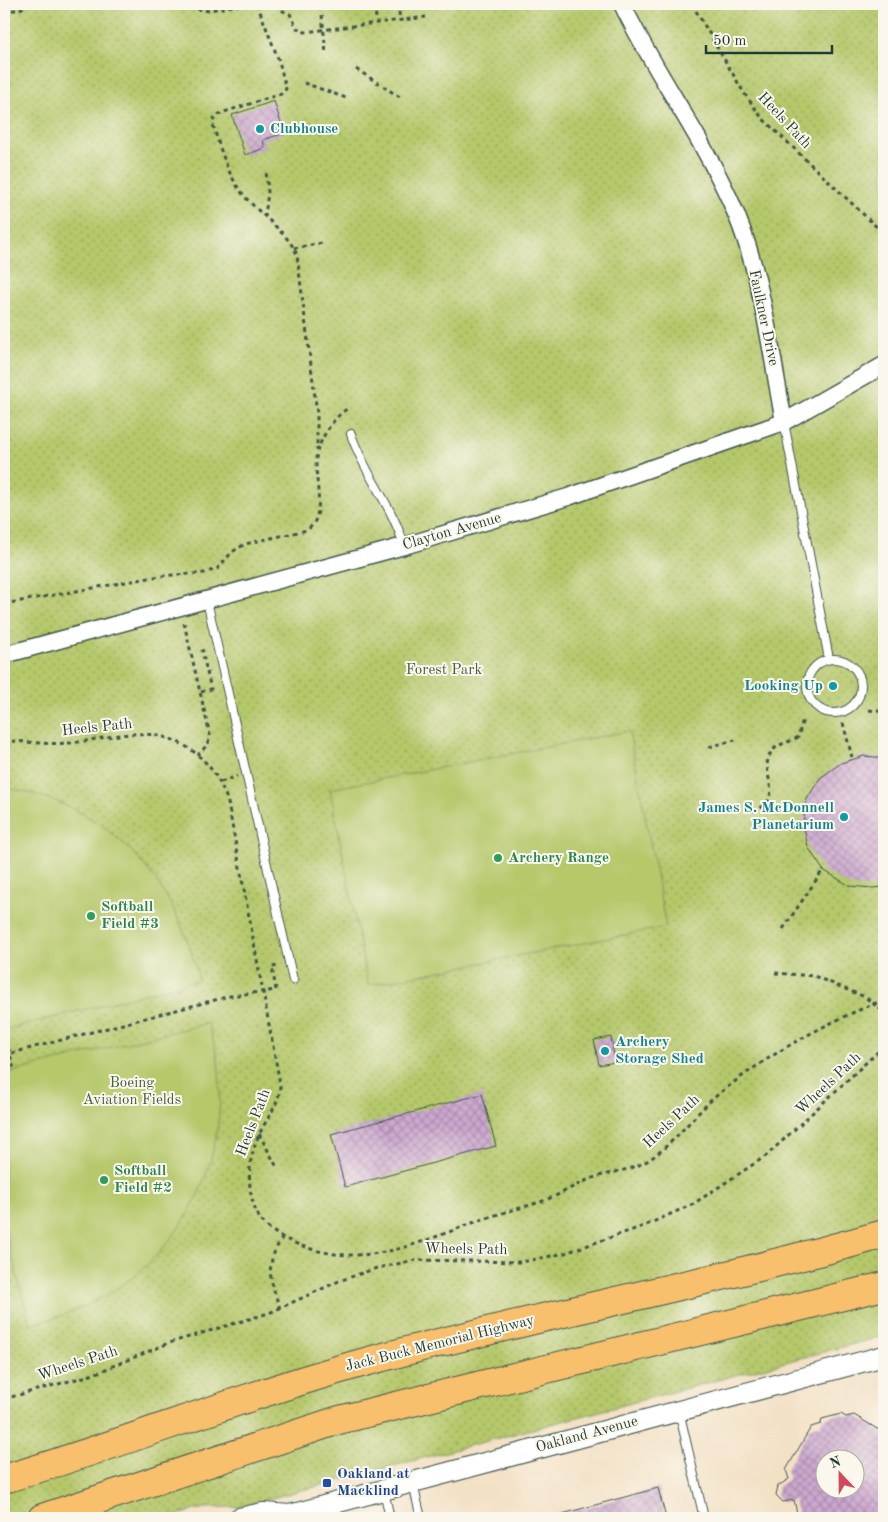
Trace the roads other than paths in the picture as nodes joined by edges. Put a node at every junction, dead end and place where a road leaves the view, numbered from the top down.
1 (622, 4) edge
2 (884, 365) edge
3 (784, 422) junction
4 (351, 434) dead end
5 (404, 546) junction
6 (207, 600) junction
7 (4, 655) edge
8 (828, 659) junction
9 (293, 980) dead end
10 (884, 1234) edge
11 (884, 1286) edge
12 (884, 1356) edge
13 (679, 1410) junction
14 (4, 1479) edge
15 (413, 1482) junction
16 (384, 1490) junction
17 (289, 1517) edge
18 (42, 1518) edge
19 (239, 1518) edge
20 (390, 1518) edge
21 (421, 1518) edge
22 (704, 1518) edge

1 - 3 street, Faulkner Drive
2 - 3 street, Clayton Avenue
3 - 5 street, Clayton Avenue
3 - 8 lane, Faulkner Drive
4 - 5 lane
5 - 6 street, Clayton Avenue
6 - 7 street, Clayton Avenue
6 - 9 lane
8 - 8 lane
10 - 14 highway, Jack Buck Memorial Highway
11 - 18 highway
12 - 13 street, Oakland Avenue
13 - 15 street, Oakland Avenue
13 - 22 lane
15 - 16 street, Oakland Avenue
15 - 21 lane
16 - 17 street, Oakland Avenue
16 - 20 lane
17 - 19 street, Oakland Avenue

